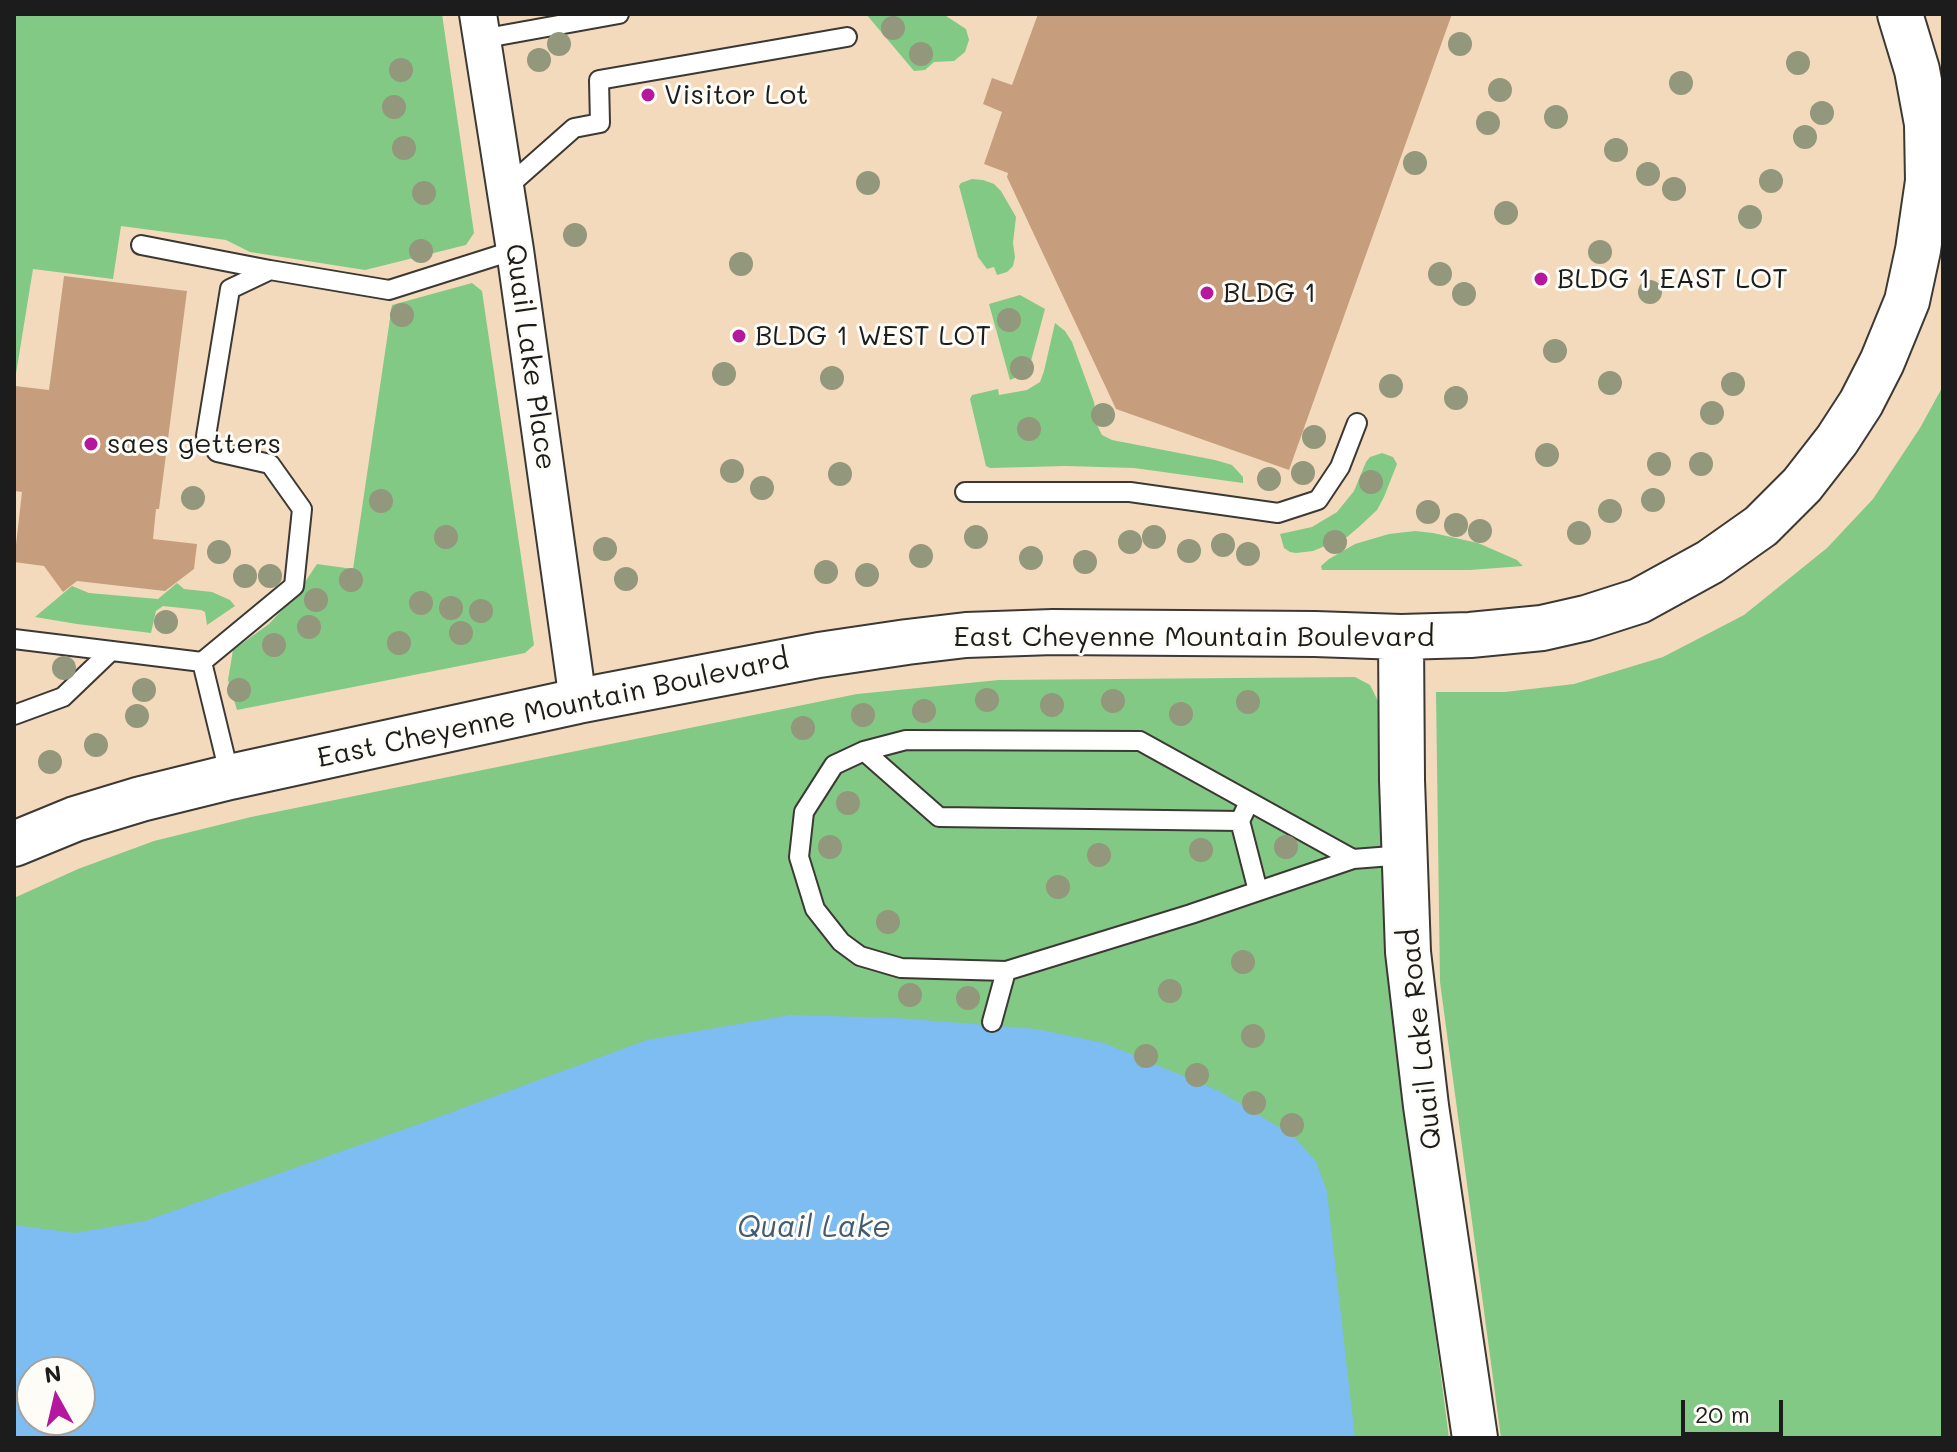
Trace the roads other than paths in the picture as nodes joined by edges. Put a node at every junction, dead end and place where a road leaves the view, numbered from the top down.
1 (619, 14) edge
2 (1900, 14) edge
3 (480, 27) edge
4 (847, 37) dead end
5 (1930, 68) edge
6 (505, 189) junction
7 (141, 245) dead end
8 (515, 250) junction
9 (270, 270) junction
10 (1357, 423) dead end
11 (965, 492) dead end
12 (1401, 637) junction
13 (14, 639) edge
14 (111, 651) junction
15 (202, 662) junction
16 (578, 701) junction
17 (14, 715) edge
18 (864, 751) junction
19 (230, 777) junction
20 (1249, 802) junction
21 (1240, 821) junction
22 (14, 844) edge
23 (1405, 855) junction
24 (1353, 859) junction
25 (1258, 891) junction
26 (1006, 971) junction
27 (992, 1022) dead end
28 (1475, 1438) edge

1 - 3 lane
2 - 5 street, East Cheyenne Mountain Boulevard
3 - 6 street, Quail Lake Place
4 - 6 lane
5 - 12 street, East Cheyenne Mountain Boulevard
6 - 8 street, Quail Lake Place
7 - 9 lane
8 - 9 lane
8 - 16 street, Quail Lake Place
9 - 15 lane
10 - 11 lane
12 - 16 street, East Cheyenne Mountain Boulevard
12 - 23 street, Quail Lake Road
13 - 14 lane
14 - 15 lane
14 - 17 lane
15 - 19 lane
16 - 19 street, East Cheyenne Mountain Boulevard
18 - 20 lane
18 - 21 lane
18 - 26 lane
19 - 22 street, East Cheyenne Mountain Boulevard
20 - 21 lane
20 - 24 lane
21 - 25 lane
23 - 24 lane
23 - 28 street, Quail Lake Road
24 - 25 lane
25 - 26 lane
26 - 27 lane

